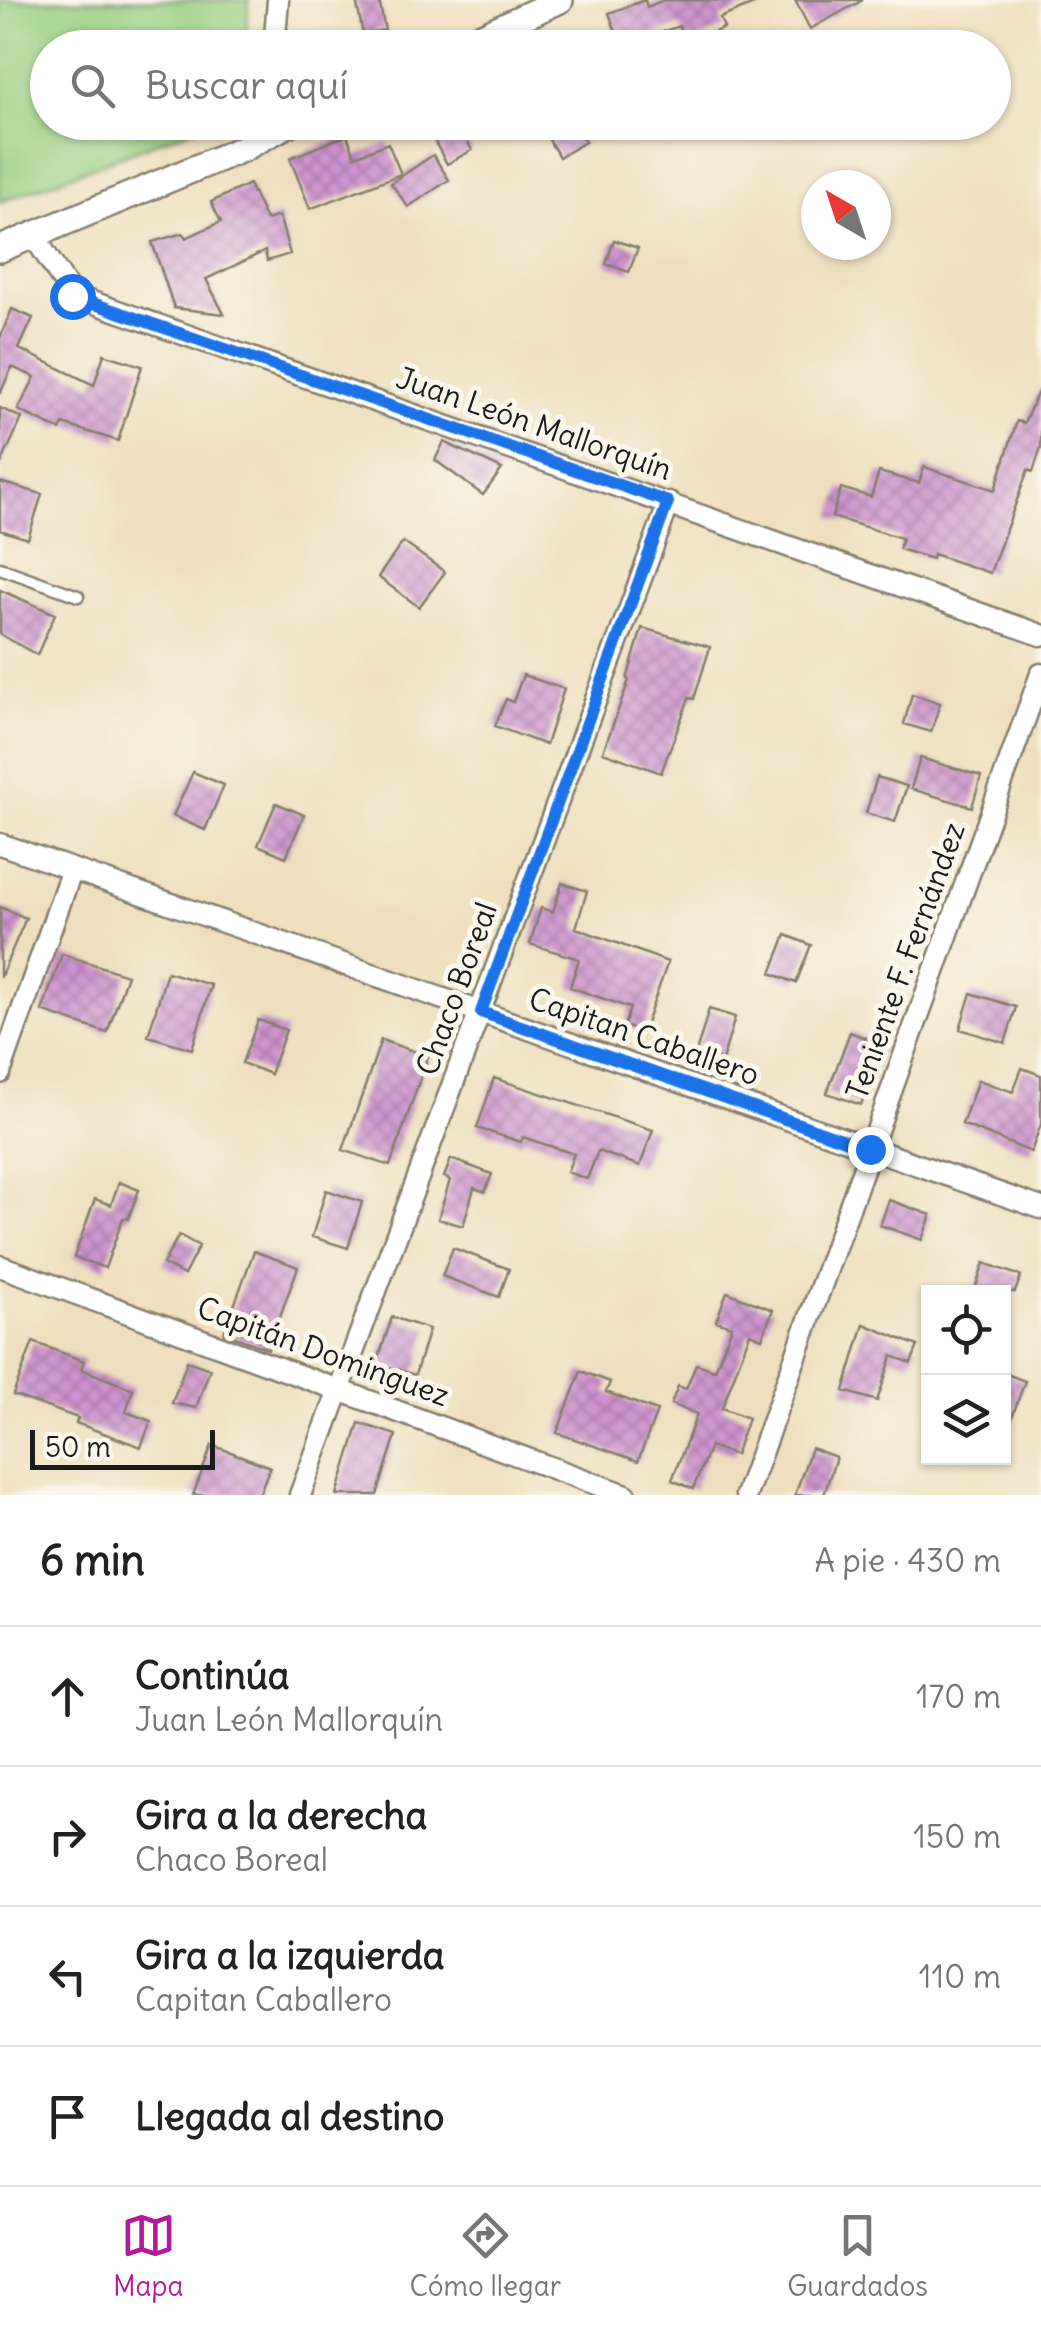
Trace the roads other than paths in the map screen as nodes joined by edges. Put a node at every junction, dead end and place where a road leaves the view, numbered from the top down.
1 (278, 0) edge
2 (560, 0) edge
3 (276, 30) edge
4 (495, 30) edge
5 (253, 140) edge
6 (34, 236) junction
7 (0, 248) edge
8 (668, 502) junction
9 (0, 568) edge
10 (78, 596) dead end
11 (1041, 636) edge
12 (1041, 674) edge
13 (0, 844) edge
14 (72, 869) junction
15 (481, 1012) junction
16 (0, 1073) edge
17 (870, 1149) junction
18 (1041, 1208) edge
19 (0, 1266) edge
20 (340, 1390) junction
21 (300, 1495) edge
22 (626, 1495) edge
23 (746, 1495) edge

1 - 3 street
2 - 4 street
5 - 6 street
6 - 7 street
6 - 8 street, Juan León Mallorquín
8 - 11 street, Juan León Mallorquín
8 - 15 street, Chaco Boreal
9 - 10 lane
12 - 17 street, Teniente F. Fernández
13 - 14 street, Capitan Caballero
14 - 15 street, Capitan Caballero
14 - 16 street
15 - 17 street, Capitan Caballero
15 - 20 street, Chaco Boreal
17 - 18 street, Capitan Caballero
17 - 23 street, Teniente F. Fernández
19 - 20 street, Capitán Dominguez
20 - 21 street, Chaco Boreal
20 - 22 street, Capitán Dominguez

